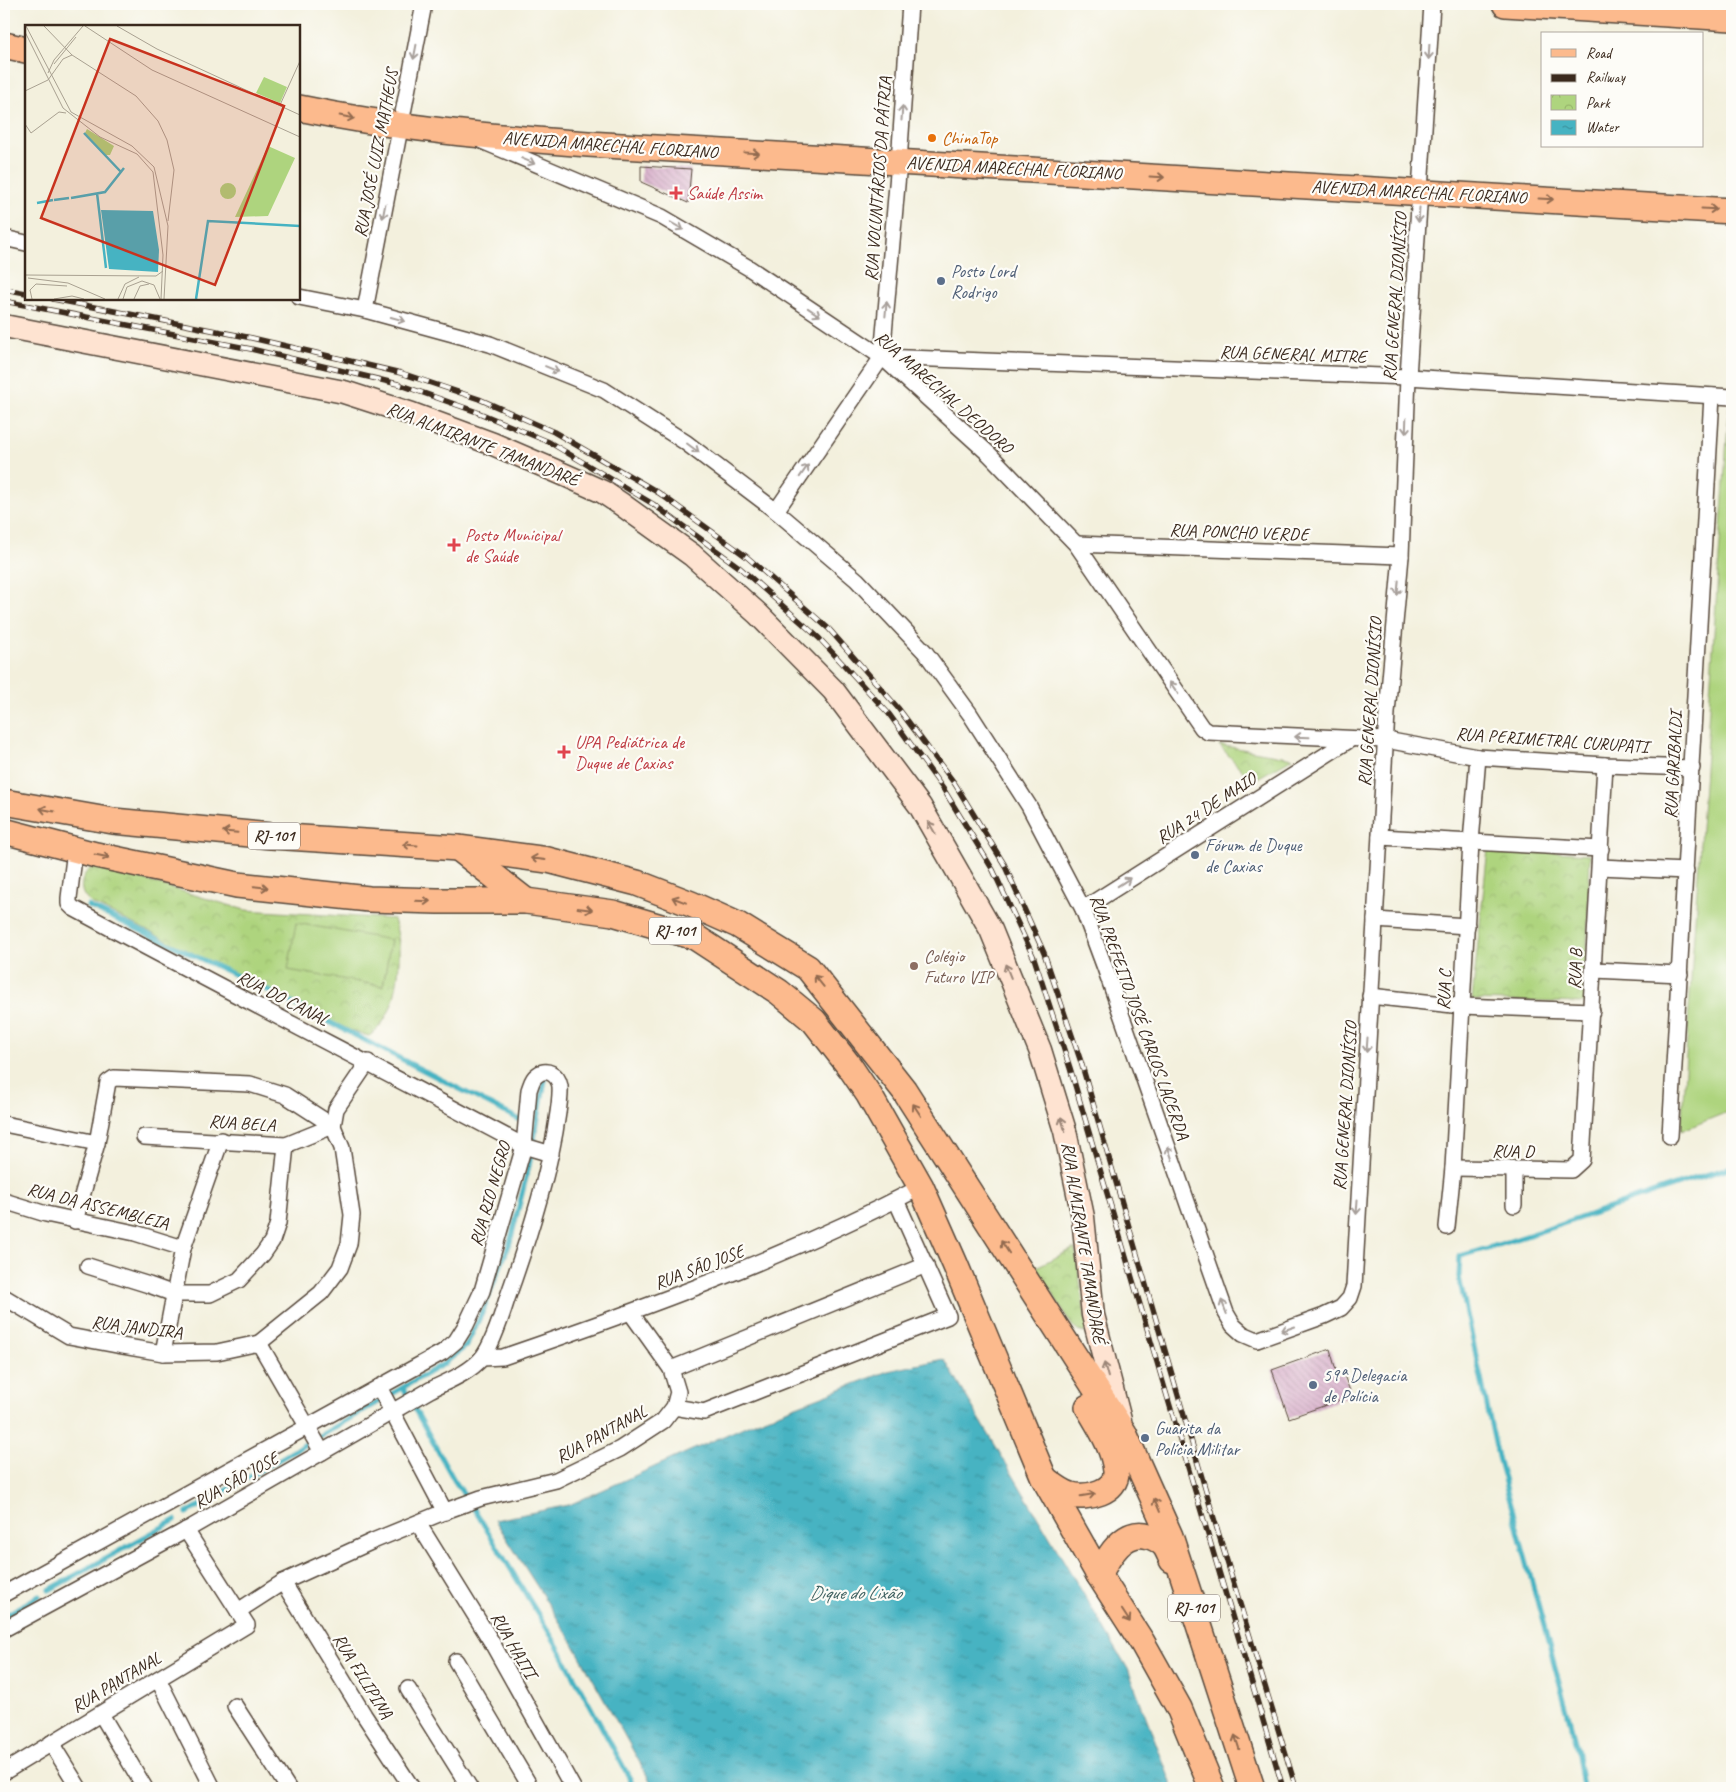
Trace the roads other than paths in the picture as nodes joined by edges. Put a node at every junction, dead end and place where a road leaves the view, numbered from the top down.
1 (424, 4) edge
2 (910, 4) edge
3 (1432, 4) edge
4 (1505, 4) edge
5 (1693, 10) edge
6 (1732, 18) edge
7 (4, 45) edge
8 (25, 50) edge
9 (300, 108) edge
10 (401, 127) junction
11 (467, 135) junction
12 (899, 162) junction
13 (1421, 192) junction
14 (1732, 211) edge
15 (4, 238) edge
16 (25, 243) edge
17 (300, 297) edge
18 (364, 310) junction
19 (4, 326) edge
20 (882, 357) junction
21 (1408, 377) junction
22 (1712, 396) junction
23 (1732, 397) edge
24 (776, 511) junction
25 (1076, 544) junction
26 (1400, 556) junction
27 (1202, 728) joint
28 (1351, 738) junction
29 (1386, 740) junction
30 (1478, 757) junction
31 (1605, 765) junction
32 (1692, 768) junction
33 (4, 802) edge
34 (4, 831) edge
35 (1380, 837) junction
36 (1471, 842) junction
37 (458, 848) junction
38 (1601, 849) junction
39 (75, 850) junction
40 (1600, 867) junction
41 (1686, 870) junction
42 (526, 901) junction
43 (1083, 909) junction
44 (1375, 920) junction
45 (1467, 926) junction
46 (1594, 970) junction
47 (1680, 974) junction
48 (1370, 996) junction
49 (1462, 1006) junction
50 (1592, 1011) junction
51 (368, 1062) junction
52 (557, 1077) joint
53 (4, 1124) edge
54 (333, 1126) junction
55 (1670, 1136) dead end
56 (144, 1137) dead end
57 (220, 1140) junction
58 (533, 1142) junction
59 (97, 1143) junction
60 (286, 1145) junction
61 (1454, 1168) junction
62 (1514, 1170) junction
63 (1571, 1170) joint
64 (921, 1187) junction
65 (896, 1200) junction
66 (4, 1201) edge
67 (1514, 1205) dead end
68 (75, 1221) junction
69 (1448, 1227) dead end
70 (183, 1248) junction
71 (926, 1265) junction
72 (88, 1266) dead end
73 (1031, 1288) junction
74 (174, 1294) junction
75 (4, 1297) edge
76 (631, 1313) junction
77 (1257, 1340) joint
78 (456, 1341) joint
79 (259, 1343) junction
80 (163, 1353) junction
81 (482, 1358) junction
82 (671, 1369) junction
83 (423, 1381) junction
84 (388, 1401) junction
85 (674, 1406) junction
86 (308, 1430) junction
87 (1124, 1434) junction
88 (321, 1451) junction
89 (1044, 1478) junction
90 (448, 1510) junction
91 (418, 1523) junction
92 (186, 1530) junction
93 (1099, 1575) junction
94 (283, 1582) junction
95 (4, 1594) edge
96 (1193, 1605) junction
97 (238, 1611) junction
98 (4, 1629) edge
99 (456, 1661) dead end
100 (158, 1679) junction
101 (408, 1689) dead end
102 (235, 1706) dead end
103 (100, 1714) junction
104 (51, 1743) junction
105 (4, 1772) edge
106 (79, 1788) edge
107 (145, 1788) edge
108 (213, 1788) edge
109 (288, 1788) edge
110 (412, 1788) edge
111 (470, 1788) edge
112 (531, 1788) edge
113 (573, 1788) edge
114 (1212, 1788) edge
115 (1252, 1788) edge

1 -> 10 street, RUA JOSÉ LUIZ MATHEUS
12 -> 2 street, RUA VOLUNTÁRIOS DA PÁTRIA
3 -> 13 street, RUA GENERAL DIONÍSIO
4 - 5 main road
5 - 6 main road
7 - 8 main road
9 -> 10 main road, AVENIDA MARECHAL FLORIANO
10 - 11 main road, AVENIDA MARECHAL FLORIANO
10 -> 18 street, RUA JOSÉ LUIZ MATHEUS
11 -> 12 main road, AVENIDA MARECHAL FLORIANO
11 -> 20 street, RUA MARECHAL DEODORO
12 -> 13 main road, AVENIDA MARECHAL FLORIANO
20 -> 12 street, RUA VOLUNTÁRIOS DA PÁTRIA
13 -> 14 main road, AVENIDA MARECHAL FLORIANO
13 -> 21 street, RUA GENERAL DIONÍSIO
15 - 16 street
17 - 18 street, RUA PREFEITO JOSÉ CARLOS LACERDA
18 -> 24 street, RUA PREFEITO JOSÉ CARLOS LACERDA
87 -> 19 main road, RUA ALMIRANTE TAMANDARÉ
20 - 21 street, RUA GENERAL MITRE
24 -> 20 street
20 - 25 street, RUA MARECHAL DEODORO
21 - 22 street, RUA GENERAL MITRE
21 -> 26 street, RUA GENERAL DIONÍSIO
22 - 23 street, RUA GENERAL MITRE
22 - 32 street, RUA GARIBALDI
24 - 43 street, RUA PREFEITO JOSÉ CARLOS LACERDA
25 - 26 street, RUA PONCHO VERDE
27 -> 25 street, RUA MARECHAL DEODORO
26 -> 29 street, RUA GENERAL DIONÍSIO
28 -> 27 street, RUA PERIMETRAL CURUPATI
28 - 29 street, RUA PERIMETRAL CURUPATI
43 -> 28 street, RUA 24 DE MAIO
29 - 30 street, RUA PERIMETRAL CURUPATI
29 - 35 street, RUA GENERAL DIONÍSIO
30 - 31 street, RUA PERIMETRAL CURUPATI
30 - 36 street, RUA C
31 - 32 street, RUA PERIMETRAL CURUPATI
31 - 38 street, RUA B
32 - 41 street, RUA GARIBALDI
37 -> 33 main road, RJ-101
34 - 39 main road, RJ-101
35 - 36 street
35 - 44 street, RUA GENERAL DIONÍSIO
36 - 38 street
36 - 45 street, RUA C
37 - 42 main road
73 -> 37 main road, RJ-101
38 - 40 street, RUA B
39 -> 42 main road, RJ-101
39 - 51 street, RUA DO CANAL
40 - 41 street
40 - 46 street, RUA B
41 - 47 street, RUA GARIBALDI
42 -> 64 main road, RJ-101
77 -> 43 street, RUA PREFEITO JOSÉ CARLOS LACERDA
44 - 45 street
44 - 48 street, RUA GENERAL DIONÍSIO
45 - 49 street, RUA C
46 - 47 street
46 - 50 street, RUA B
47 - 55 street, RUA GARIBALDI
48 - 49 street
48 -> 77 street, RUA GENERAL DIONÍSIO
49 - 50 street
49 - 61 street, RUA C
50 - 63 street, RUA B
51 - 54 street
51 - 58 street, RUA DO CANAL
52 - 58 street, RUA SĀO JOSE
52 - 58 street, RUA RIO NEGRO
53 - 59 street
54 - 59 street
54 - 60 street, RUA BELA
54 - 79 street, RUA JANDIRA
56 - 57 street, RUA BELA
57 - 60 street, RUA BELA
57 - 70 street
58 - 78 street, RUA RIO NEGRO
58 - 81 street, RUA SĀO JOSE
59 - 68 street
60 - 74 street
61 - 62 street, RUA D
61 - 69 street, RUA C
62 - 63 street, RUA D
62 - 67 street
64 - 65 street, RUA SĀO JOSE
64 - 89 main road, RJ-101
65 - 71 street
65 - 76 street, RUA SĀO JOSE
66 - 68 street, RUA DA ASSEMBLEIA
68 - 70 street, RUA DA ASSEMBLEIA
70 - 74 street
71 - 82 street
71 - 85 street
72 - 74 street
73 - 87 main road, RJ-101
89 -> 73 main road
74 - 80 street
75 - 80 street, RUA JANDIRA
76 - 81 street, RUA SĀO JOSE
76 - 82 street
78 - 83 street, RUA SĀO JOSE
79 - 80 street, RUA JANDIRA
79 - 86 street
81 - 83 street, RUA SĀO JOSE
82 - 85 street
83 - 84 street, RUA SĀO JOSE
83 - 84 street, RUA SĀO JOSE
84 - 86 street, RUA SĀO JOSE
84 - 88 street, RUA SĀO JOSE
84 - 90 street
85 - 90 street, RUA PANTANAL
86 - 88 street
86 - 95 street, RUA SĀO JOSE
96 -> 87 main road, RJ-101
88 - 92 street, RUA SĀO JOSE
89 - 93 main road, RJ-101
90 - 91 street, RUA PANTANAL
91 - 94 street, RUA PANTANAL
91 - 113 street, RUA HAITI
92 - 97 street
92 - 98 street, RUA SĀO JOSE
93 - 96 main road
93 -> 114 main road, RJ-101
94 - 97 street, RUA PANTANAL
94 - 110 street, RUA FILIPINA
115 -> 96 main road, RJ-101
97 - 100 street, RUA PANTANAL
99 - 112 street
100 - 103 street, RUA PANTANAL
100 - 108 street
101 - 111 street
102 - 109 street
103 - 104 street, RUA PANTANAL
103 - 107 street
104 - 105 street, RUA PANTANAL
104 - 106 street

